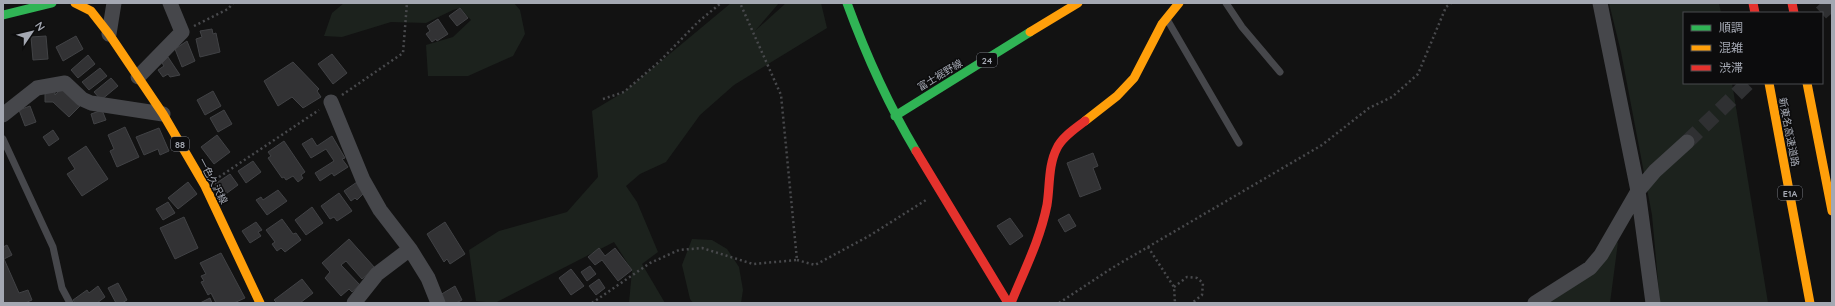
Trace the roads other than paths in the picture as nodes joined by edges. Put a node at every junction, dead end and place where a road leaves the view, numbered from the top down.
1 (52, 3) edge
2 (74, 3) edge
3 (114, 3) edge
4 (170, 3) edge
5 (847, 3) edge
6 (1078, 3) edge
7 (1179, 3) edge
8 (1226, 3) edge
9 (1600, 3) edge
10 (3, 15) edge
11 (1166, 19) junction
12 (109, 34) junction
13 (1280, 72) dead end
14 (138, 77) junction
15 (1768, 84) edge
16 (1807, 84) edge
17 (331, 102) dead end
18 (163, 114) junction
19 (3, 115) edge
20 (895, 116) junction
21 (3, 139) edge
22 (1687, 142) tunnel mouth
23 (1239, 143) dead end
24 (1638, 191) junction
25 (1832, 211) edge
26 (410, 249) junction
27 (255, 301) edge
28 (70, 303) edge
29 (354, 303) edge
30 (438, 303) edge
31 (1009, 303) edge
32 (1535, 303) edge
33 (1653, 303) edge
34 (1810, 303) edge

1 - 10 main road
2 - 12 main road, 一色久沢線 / 88
3 - 12 street
4 - 14 street
5 - 20 main road
6 - 20 main road, 富士裾野線 / 24
7 - 11 main road
8 - 13 lane
9 - 24 street
11 - 23 lane
11 - 31 main road
12 - 14 main road, 一色久沢線 / 88
14 - 18 main road, 一色久沢線 / 88
15 - 34 main road, 新東名高速道路 / E1A
16 - 25 main road
17 - 26 street
18 - 19 street
18 - 27 main road, 一色久沢線 / 88
20 - 31 main road
21 - 28 lane
22 - 24 street
24 - 32 street
24 - 33 street
26 - 29 street
26 - 30 street

